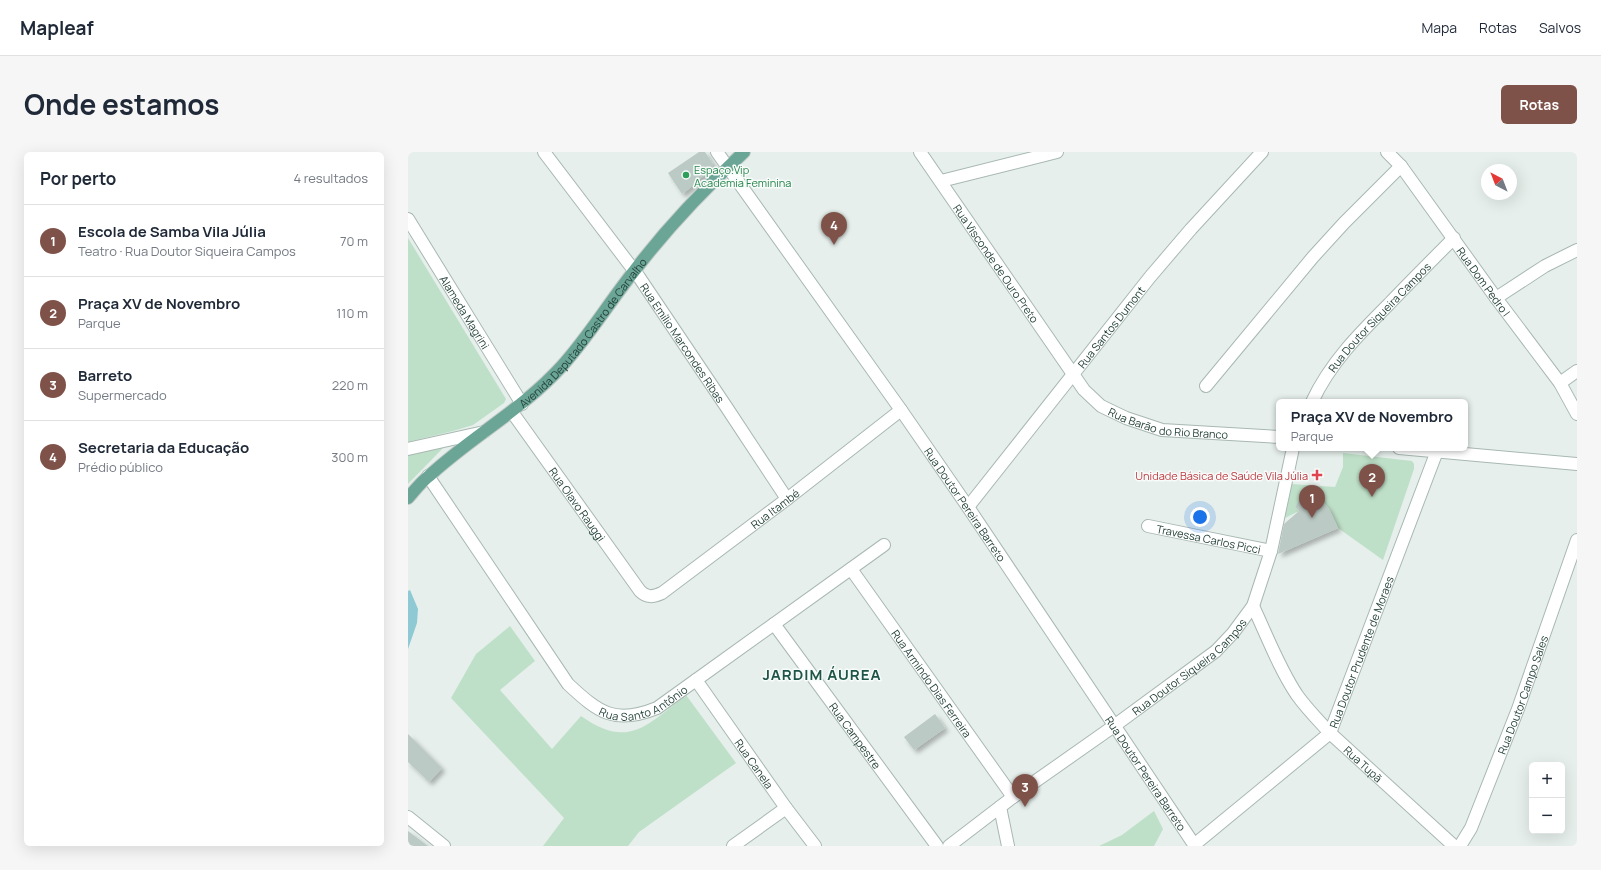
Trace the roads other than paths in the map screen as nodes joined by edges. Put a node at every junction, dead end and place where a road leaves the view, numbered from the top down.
1 (544, 152) edge
2 (717, 152) edge
3 (744, 152) edge
4 (920, 152) edge
5 (1057, 152) edge
6 (1262, 152) edge
7 (1387, 152) edge
8 (1401, 166) junction
9 (727, 167) junction
10 (941, 181) junction
11 (408, 219) edge
12 (1454, 238) junction
13 (1577, 250) edge
14 (634, 270) junction
15 (1496, 298) junction
16 (1577, 370) edge
17 (1073, 375) junction
18 (1560, 383) junction
19 (1206, 386) dead end
20 (1313, 399) edge
21 (522, 404) junction
22 (901, 410) junction
23 (512, 412) junction
24 (1577, 414) edge
25 (1276, 438) edge
26 (465, 441) junction
27 (408, 449) edge
28 (1292, 451) edge
29 (1436, 451) joint
30 (1577, 464) edge
31 (428, 476) junction
32 (408, 498) edge
33 (787, 500) junction
34 (968, 507) junction
35 (1148, 526) dead end
36 (1577, 540) edge
37 (884, 545) dead end
38 (1271, 551) junction
39 (851, 569) junction
40 (644, 595) joint
41 (1253, 606) junction
42 (774, 624) junction
43 (696, 680) junction
44 (1114, 726) junction
45 (1330, 733) junction
46 (1013, 797) junction
47 (1000, 807) junction
48 (786, 808) junction
49 (408, 817) edge
50 (444, 846) edge
51 (733, 846) edge
52 (815, 846) edge
53 (936, 846) edge
54 (949, 846) edge
55 (1008, 846) edge
56 (1195, 846) edge
57 (1454, 846) edge
58 (1460, 846) edge

1 - 14 street, Rua Emílio Marcondes Ribas
2 - 9 street, Rua Doutor Pereira Barreto
3 - 9 main road, Avenida Deputado Castro de Carvalho
4 - 10 street, Rua Visconde de Ouro Preto
5 - 10 street
6 - 17 street, Rua Santos Dumont
7 - 8 street, Rua Dom Pedro I
8 - 12 street, Rua Dom Pedro I
8 - 19 street
9 - 14 main road, Avenida Deputado Castro de Carvalho
9 - 22 street, Rua Doutor Pereira Barreto
10 - 17 street, Rua Visconde de Ouro Preto
11 - 21 street, Alameda Magrini
12 - 15 street, Rua Dom Pedro I
12 - 20 street, Rua Doutor Siqueira Campos
13 - 15 street
14 - 21 main road, Avenida Deputado Castro de Carvalho
14 - 33 street, Rua Emílio Marcondes Ribas
15 - 18 street, Rua Dom Pedro I
16 - 18 street
17 - 25 street, Rua Barão do Rio Branco
17 - 34 street, Rua Santos Dumont
18 - 24 street, Rua Dom Pedro I
21 - 23 main road, Avenida Deputado Castro de Carvalho
22 - 33 street, Rua Itambé
22 - 34 street, Rua Doutor Pereira Barreto
23 - 26 main road, Avenida Deputado Castro de Carvalho
23 - 40 street, Rua Olavo Rauggi
26 - 27 street
26 - 31 main road, Avenida Deputado Castro de Carvalho
28 - 38 street, Rua Doutor Siqueira Campos
29 - 30 street
29 - 45 street, Rua Doutor Prudente de Moraes
31 - 32 main road, Avenida Deputado Castro de Carvalho
31 - 43 street, Rua Santo Antônio
33 - 40 street, Rua Itambé
34 - 44 street, Rua Doutor Pereira Barreto
35 - 38 street, Travessa Carlos Picci
36 - 58 street, Rua Doutor Campo Sales
37 - 39 street, Rua Santo Antônio
38 - 41 street, Rua Doutor Siqueira Campos
39 - 42 street, Rua Santo Antônio
39 - 46 street, Rua Armindo Dias Ferreira
41 - 44 street, Rua Doutor Siqueira Campos
41 - 45 street, Rua Tupã
42 - 43 street, Rua Santo Antônio
42 - 53 street, Rua Campestre
43 - 48 street, Rua Canela
44 - 46 street, Rua Doutor Siqueira Campos
44 - 56 street, Rua Doutor Pereira Barreto
45 - 56 street, Rua Doutor Prudente de Moraes
45 - 57 street, Rua Tupã
46 - 47 street, Rua Doutor Siqueira Campos
47 - 54 street, Rua Doutor Siqueira Campos
47 - 55 street
48 - 51 street
48 - 52 street, Rua Canela
49 - 50 street

